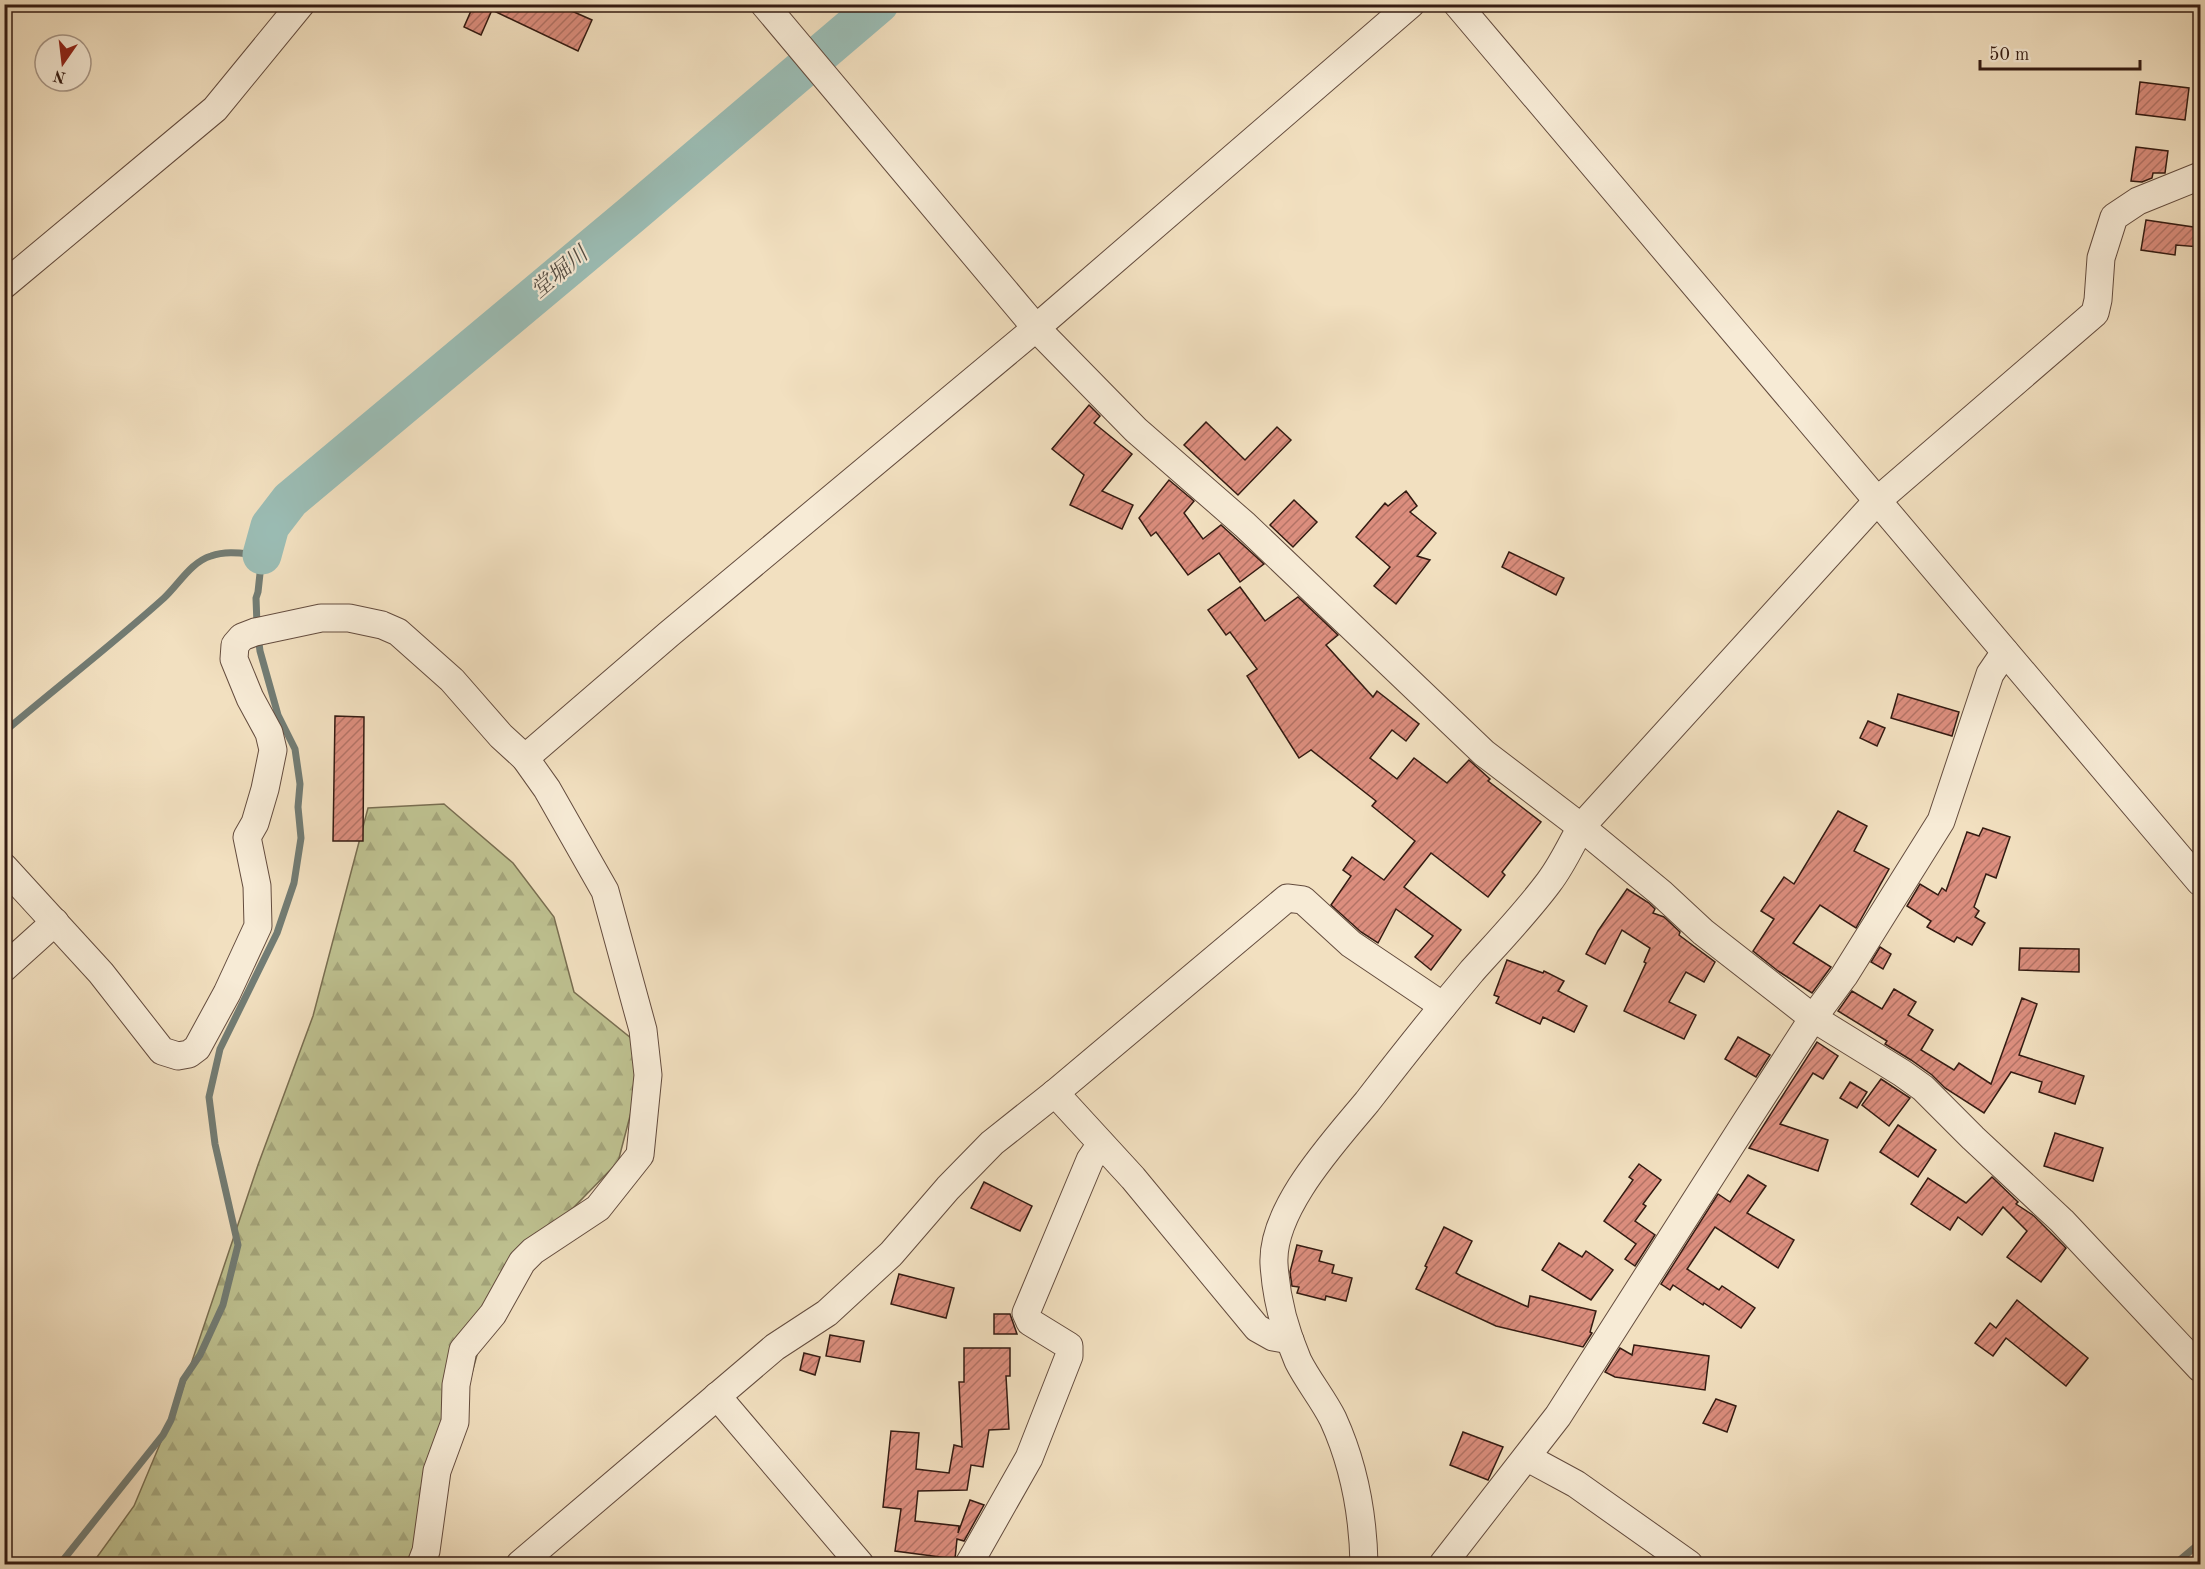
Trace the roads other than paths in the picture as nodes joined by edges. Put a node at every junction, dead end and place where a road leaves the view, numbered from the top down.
1 (301, 4) edge
2 (764, 4) edge
3 (1411, 4) edge
4 (1457, 4) edge
5 (2200, 176) edge
6 (4, 285) edge
7 (1036, 328) junction
8 (1878, 500) junction
9 (2005, 652) junction
10 (525, 758) junction
11 (1581, 827) junction
12 (4, 867) edge
13 (2200, 882) edge
14 (55, 922) junction
15 (4, 968) edge
16 (1443, 1006) junction
17 (1813, 1018) junction
18 (1055, 1093) junction
19 (1101, 1144) junction
20 (1290, 1340) junction
21 (2200, 1368) edge
22 (717, 1396) junction
23 (1528, 1458) junction
24 (422, 1564) edge
25 (520, 1564) edge
26 (860, 1564) edge
27 (969, 1564) edge
28 (1364, 1564) edge
29 (1443, 1564) edge
30 (1689, 1564) edge

1 - 6 street
2 - 7 street
3 - 7 street
4 - 8 street
5 - 8 street
7 - 10 street
7 - 11 street
8 - 9 street
8 - 11 street
9 - 13 street
9 - 17 street
10 - 14 street
10 - 24 street
11 - 16 street
11 - 17 street
12 - 14 street
14 - 15 street
16 - 18 street
16 - 20 street
17 - 21 street
17 - 23 street
18 - 19 street
18 - 22 street
19 - 20 street
19 - 27 street
20 - 28 street
22 - 25 street
22 - 26 street
23 - 29 street
23 - 30 street

